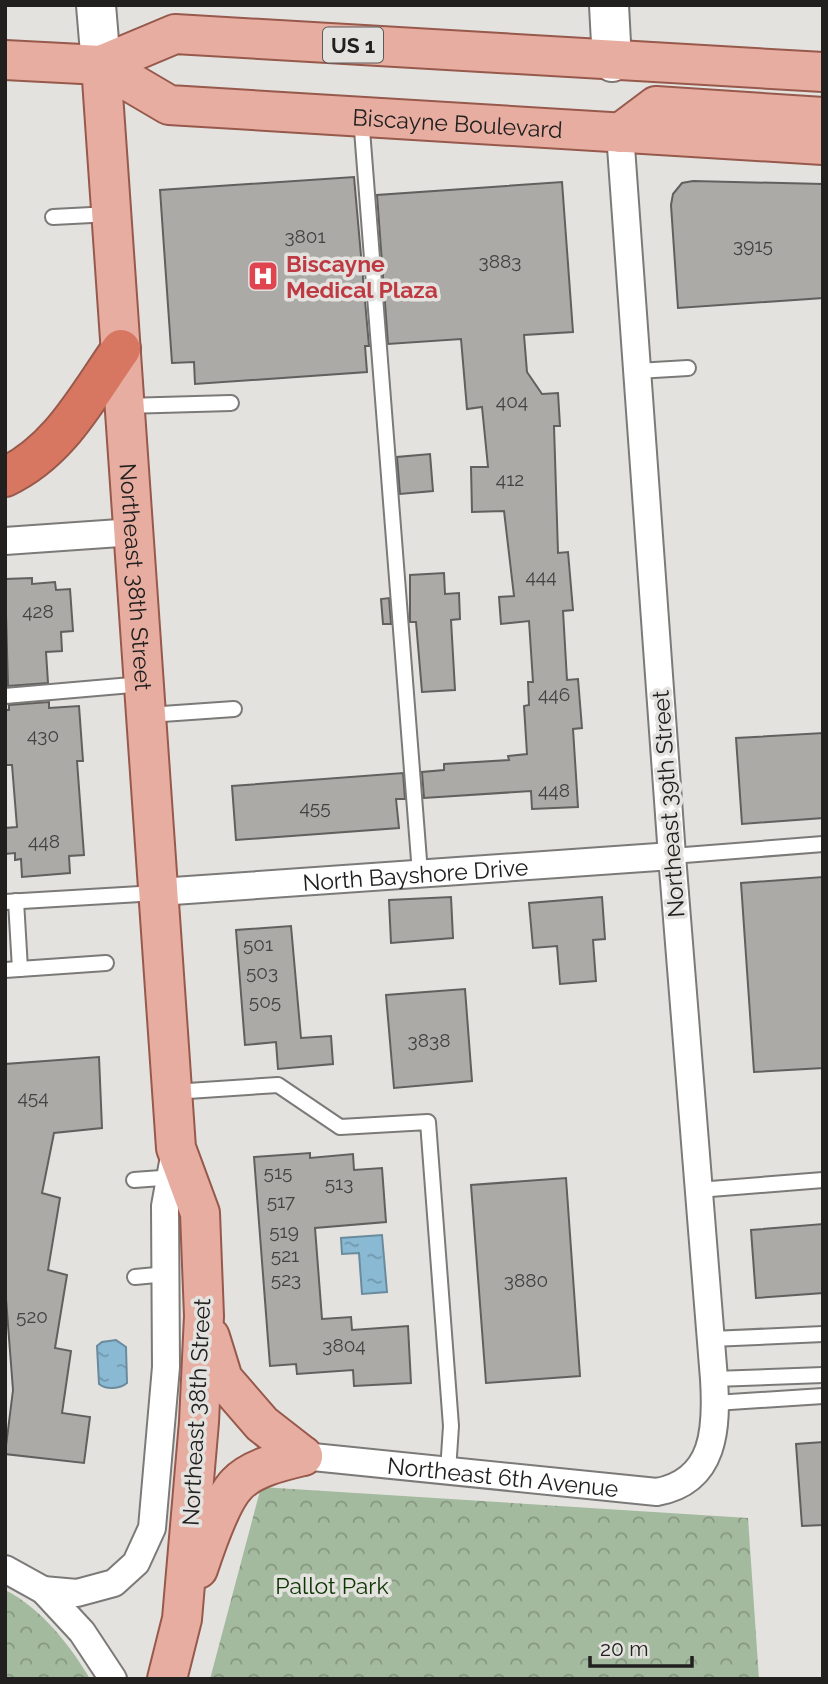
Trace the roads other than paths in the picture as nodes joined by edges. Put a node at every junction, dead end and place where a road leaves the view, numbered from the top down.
1 (96, 5) edge
2 (608, 5) edge
3 (5, 60) edge
4 (612, 62) junction
5 (101, 65) junction
6 (823, 72) edge
7 (361, 117) junction
8 (823, 117) edge
9 (620, 133) junction
10 (823, 145) edge
11 (111, 214) junction
12 (53, 217) dead end
13 (121, 349) junction
14 (688, 368) dead end
15 (636, 371) junction
16 (231, 403) dead end
17 (125, 406) junction
18 (5, 477) edge
19 (134, 532) junction
20 (5, 541) edge
21 (5, 696) edge
22 (145, 699) junction
23 (234, 709) dead end
24 (823, 844) edge
25 (671, 856) junction
26 (421, 873) junction
27 (159, 892) junction
28 (11, 901) edge
29 (106, 963) dead end
30 (20, 969) junction
31 (5, 970) edge
32 (173, 1092) junction
33 (177, 1167) junction
34 (134, 1180) dead end
35 (823, 1180) edge
36 (698, 1190) junction
37 (167, 1274) junction
38 (135, 1277) dead end
39 (204, 1316) junction
40 (823, 1334) edge
41 (711, 1339) junction
42 (823, 1375) edge
43 (715, 1391) junction
44 (823, 1396) edge
45 (303, 1456) junction
46 (696, 1470) joint
47 (448, 1471) junction
48 (5, 1569) edge
49 (43, 1590) junction
50 (182, 1619) junction
51 (113, 1679) edge
52 (167, 1679) edge

1 - 5 main road, Northeast 38th Street
2 - 4 main road
3 - 5 main road, Biscayne Boulevard / US 1
4 - 5 main road, Biscayne Boulevard / US 1
4 - 6 main road, Biscayne Boulevard / US 1
5 - 7 main road, Biscayne Boulevard / US 1
5 - 11 main road, Northeast 38th Street
7 - 9 main road, Biscayne Boulevard / US 1
7 - 26 lane
8 - 9 main road
9 - 10 main road, Biscayne Boulevard / US 1
9 - 15 street, Northeast 39th Street
11 - 12 lane
11 - 13 main road, Northeast 38th Street
13 - 17 main road, Northeast 38th Street
13 - 18 highway
14 - 15 lane
15 - 25 street, Northeast 39th Street
16 - 17 lane
17 - 19 main road, Northeast 38th Street
19 - 20 street
19 - 22 main road, Northeast 38th Street
21 - 22 lane
22 - 23 lane
22 - 27 main road, Northeast 38th Street
24 - 25 lane
25 - 26 street, North Bayshore Drive
25 - 36 street, Northeast 39th Street
26 - 27 street, North Bayshore Drive
27 - 28 lane
27 - 32 main road, Northeast 38th Street
28 - 30 lane
29 - 30 lane
30 - 31 lane
32 - 33 main road, Northeast 38th Street
32 - 47 lane
33 - 34 lane
33 - 37 street, Northeast 38th Street
33 - 39 main road, Northeast 38th Street
35 - 36 lane
36 - 41 street, Northeast 39th Street
37 - 38 lane
37 - 49 street, Northeast 38th Street
39 - 45 main road
39 - 50 main road, Northeast 38th Street
40 - 41 lane
41 - 43 street, Northeast 39th Street
42 - 43 lane
43 - 44 lane
43 - 46 street, Northeast 39th Street
45 - 47 street, Northeast 6th Avenue
45 - 50 main road
46 - 47 street, Northeast 6th Avenue
48 - 49 street
49 - 51 street
50 - 52 main road, Northeast 38th Street

